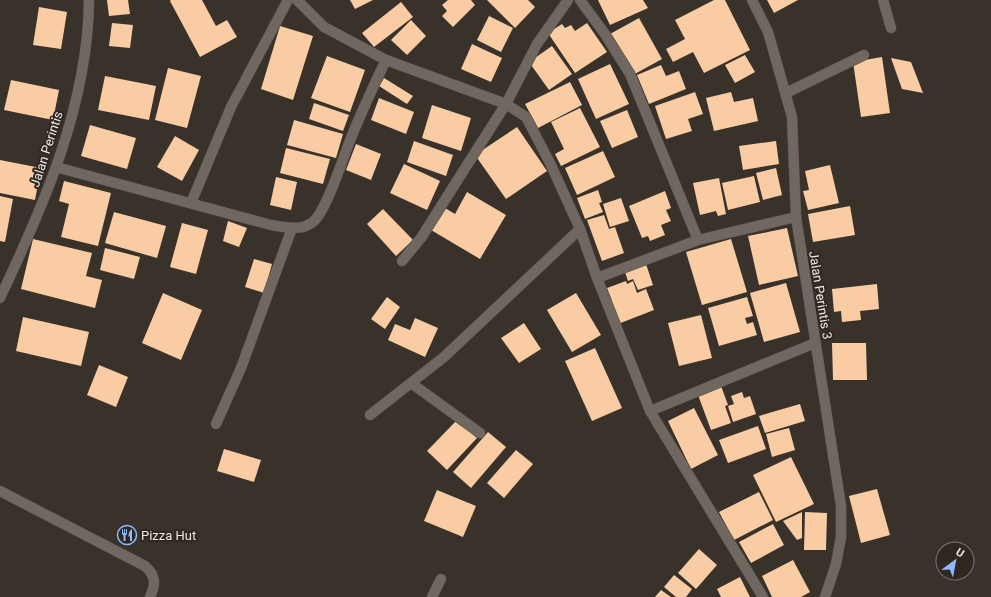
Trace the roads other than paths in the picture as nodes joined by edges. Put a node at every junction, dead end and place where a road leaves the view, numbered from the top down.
1 (88, 0) edge
2 (288, 0) edge
3 (297, 0) edge
4 (568, 0) edge
5 (580, 0) edge
6 (752, 0) edge
7 (883, 0) edge
8 (891, 28) dead end
9 (864, 55) dead end
10 (386, 60) junction
11 (786, 93) junction
12 (506, 104) junction
13 (56, 168) junction
14 (191, 203) junction
15 (796, 217) junction
16 (292, 228) junction
17 (580, 229) junction
18 (698, 240) junction
19 (402, 261) dead end
20 (597, 278) junction
21 (0, 298) edge
22 (815, 343) junction
23 (411, 383) junction
24 (650, 411) junction
25 (370, 415) dead end
26 (216, 424) dead end
27 (480, 433) dead end
28 (0, 491) edge
29 (441, 579) dead end
30 (150, 597) edge
31 (432, 597) edge
32 (763, 597) edge
33 (825, 597) edge

1 - 13 street, Jalan Perintis
2 - 14 street
3 - 10 street
4 - 12 street
5 - 18 street
6 - 11 street, Jalan Perintis 3
7 - 8 street
9 - 11 street
10 - 12 street
10 - 16 street
11 - 15 street, Jalan Perintis 3
12 - 17 street
12 - 19 street
13 - 14 street
13 - 21 street, Jalan Perintis
14 - 16 street
15 - 18 street
15 - 22 street, Jalan Perintis 3
16 - 26 street
17 - 20 street
17 - 23 street
18 - 20 street
20 - 24 street
22 - 24 street
22 - 33 street, Jalan Perintis 3
23 - 25 street
23 - 27 street
24 - 32 street
28 - 30 street
29 - 31 street

